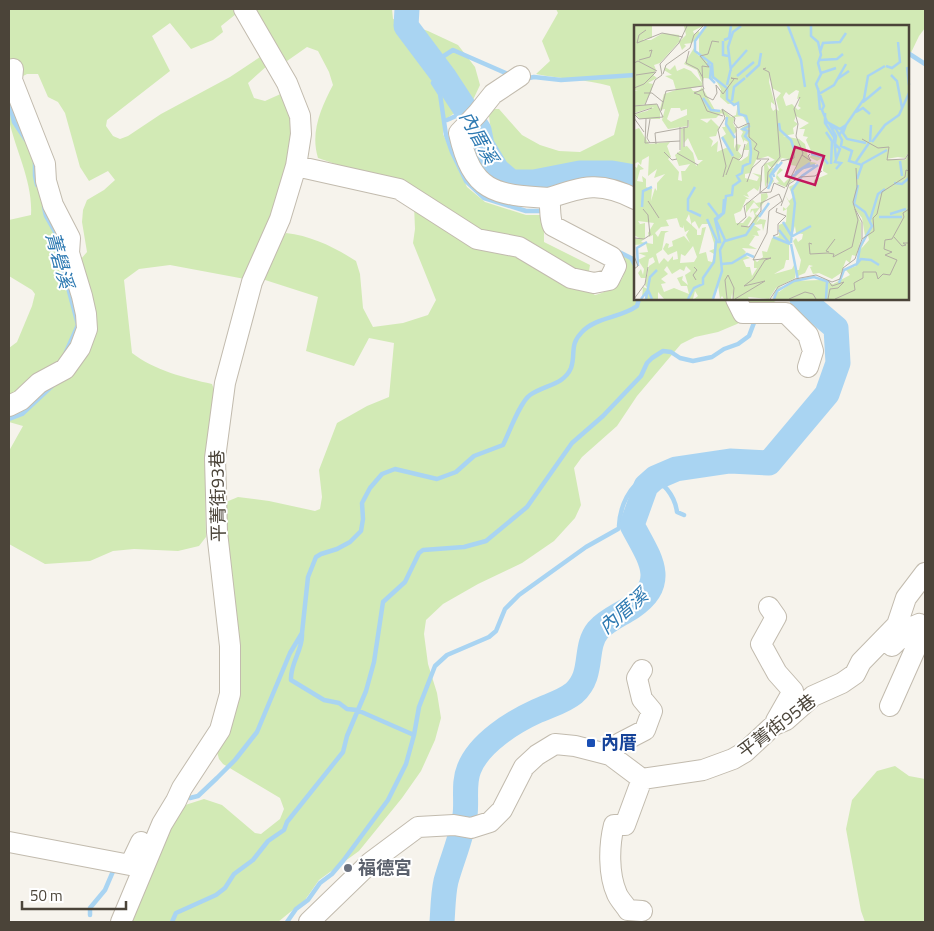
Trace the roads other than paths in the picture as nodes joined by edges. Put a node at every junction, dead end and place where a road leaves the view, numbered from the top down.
1 (244, 9) edge
2 (13, 69) dead end
3 (520, 76) dead end
4 (296, 166) junction
5 (550, 198) junction
6 (634, 198) edge
7 (736, 300) edge
8 (808, 367) dead end
9 (9, 406) edge
10 (925, 573) edge
11 (770, 607) dead end
12 (923, 624) edge
13 (642, 670) dead end
14 (802, 705) junction
15 (890, 706) dead end
16 (774, 725) junction
17 (610, 755) junction
18 (642, 778) junction
19 (182, 788) junction
20 (9, 842) edge
21 (642, 912) dead end
22 (121, 922) edge
23 (309, 922) edge

1 - 4 street, 平菁街93巷
2 - 9 street
3 - 5 street
4 - 5 street
4 - 19 street, 平菁街93巷
5 - 6 street
7 - 8 street
10 - 14 street, 平菁街95巷
11 - 16 street
12 - 14 street
12 - 15 street
13 - 17 street
14 - 16 street, 平菁街95巷
16 - 18 street, 平菁街95巷
17 - 18 street
17 - 23 street
18 - 21 street
19 - 20 street
19 - 22 street, 平菁街93巷

